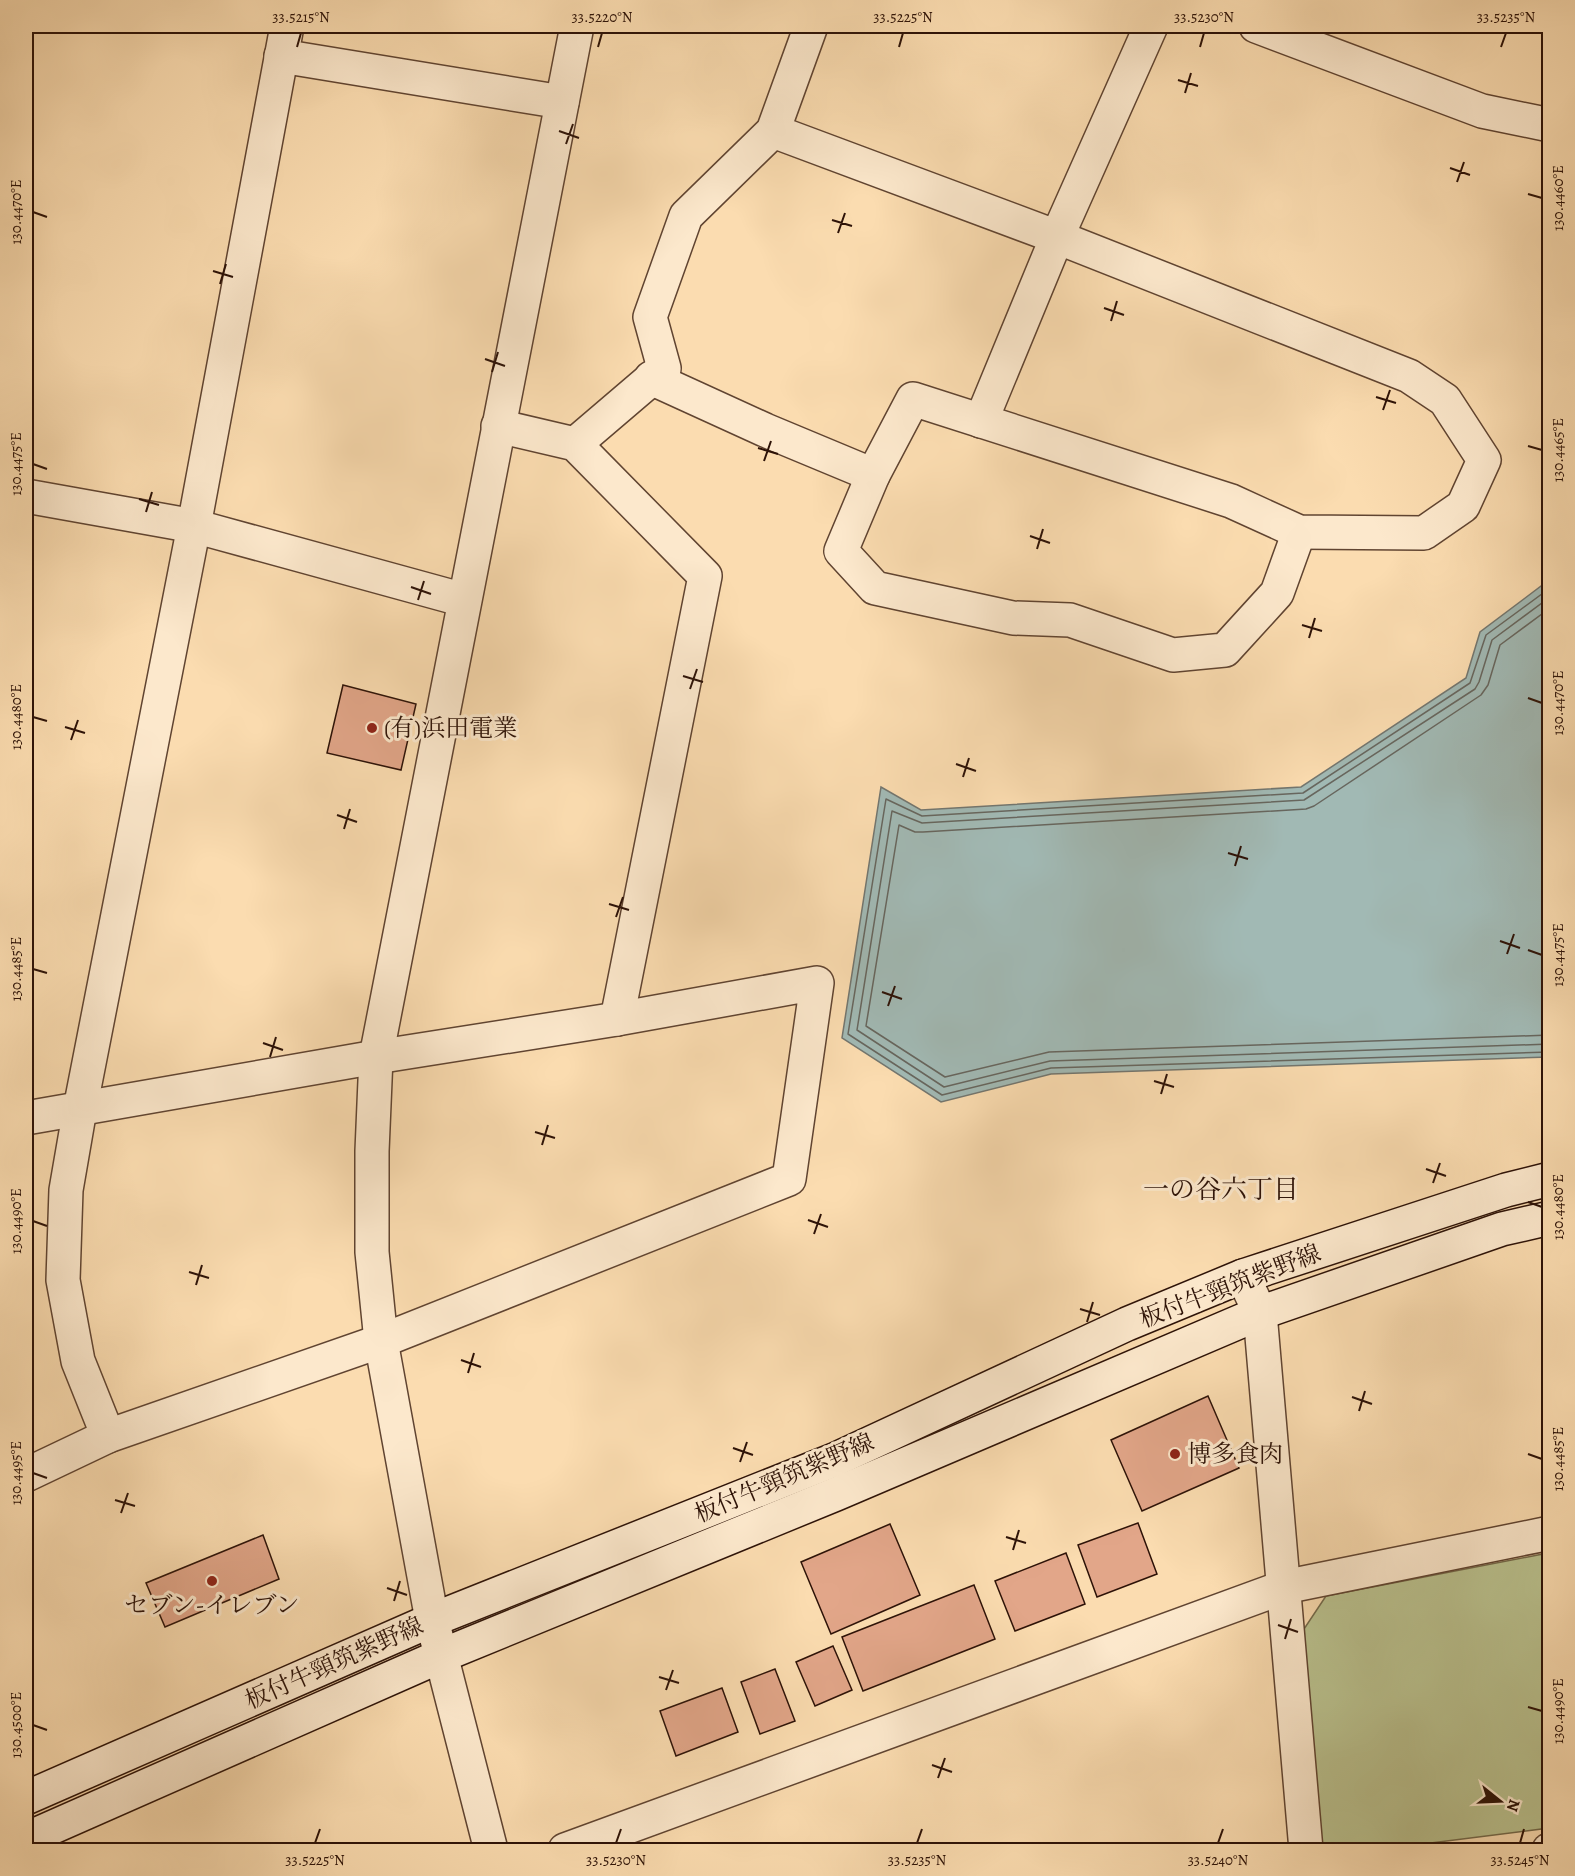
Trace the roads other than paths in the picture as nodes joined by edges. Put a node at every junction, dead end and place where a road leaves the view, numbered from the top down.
1 (577, 26) edge
2 (811, 26) edge
3 (1151, 26) edge
4 (1256, 26) edge
5 (284, 41) edge
6 (562, 102) junction
7 (1550, 125) edge
8 (773, 131) junction
9 (1057, 237) junction
10 (651, 378) junction
11 (981, 421) junction
12 (498, 426) junction
13 (575, 444) junction
14 (873, 475) junction
15 (26, 496) edge
16 (194, 526) junction
17 (1299, 532) junction
18 (464, 600) junction
19 (617, 1019) junction
20 (376, 1057) junction
21 (80, 1109) junction
22 (26, 1118) edge
23 (1550, 1179) edge
24 (1550, 1218) edge
25 (1243, 1276) junction
26 (1260, 1313) junction
27 (381, 1341) junction
28 (108, 1436) junction
29 (26, 1475) edge
30 (1550, 1533) edge
31 (1284, 1587) junction
32 (432, 1620) junction
33 (442, 1655) junction
34 (26, 1798) edge
35 (26, 1839) edge
36 (491, 1851) edge
37 (565, 1851) edge
38 (1306, 1851) edge

1 - 6 street
2 - 8 street
3 - 9 street
4 - 7 street
5 - 6 street
5 - 16 street
6 - 12 street
8 - 9 street
8 - 10 street
9 - 11 street
9 - 17 street
10 - 13 street
10 - 14 street
11 - 14 street
11 - 17 street
12 - 13 street
12 - 18 street
13 - 19 street
14 - 17 street
15 - 16 street
16 - 18 street
16 - 21 street
18 - 20 street
19 - 20 street
19 - 27 street
20 - 21 street
20 - 27 street
21 - 22 street
21 - 28 street
23 - 25 street, 板付牛頸筑紫野線
24 - 26 street, 板付牛頸筑紫野線
25 - 26 street
25 - 32 street, 板付牛頸筑紫野線
26 - 31 street
26 - 33 street, 板付牛頸筑紫野線
27 - 28 street
27 - 32 street
28 - 29 street
30 - 31 street
31 - 37 street
31 - 38 street
32 - 33 street
32 - 34 street, 板付牛頸筑紫野線
33 - 35 street, 板付牛頸筑紫野線
33 - 36 street

